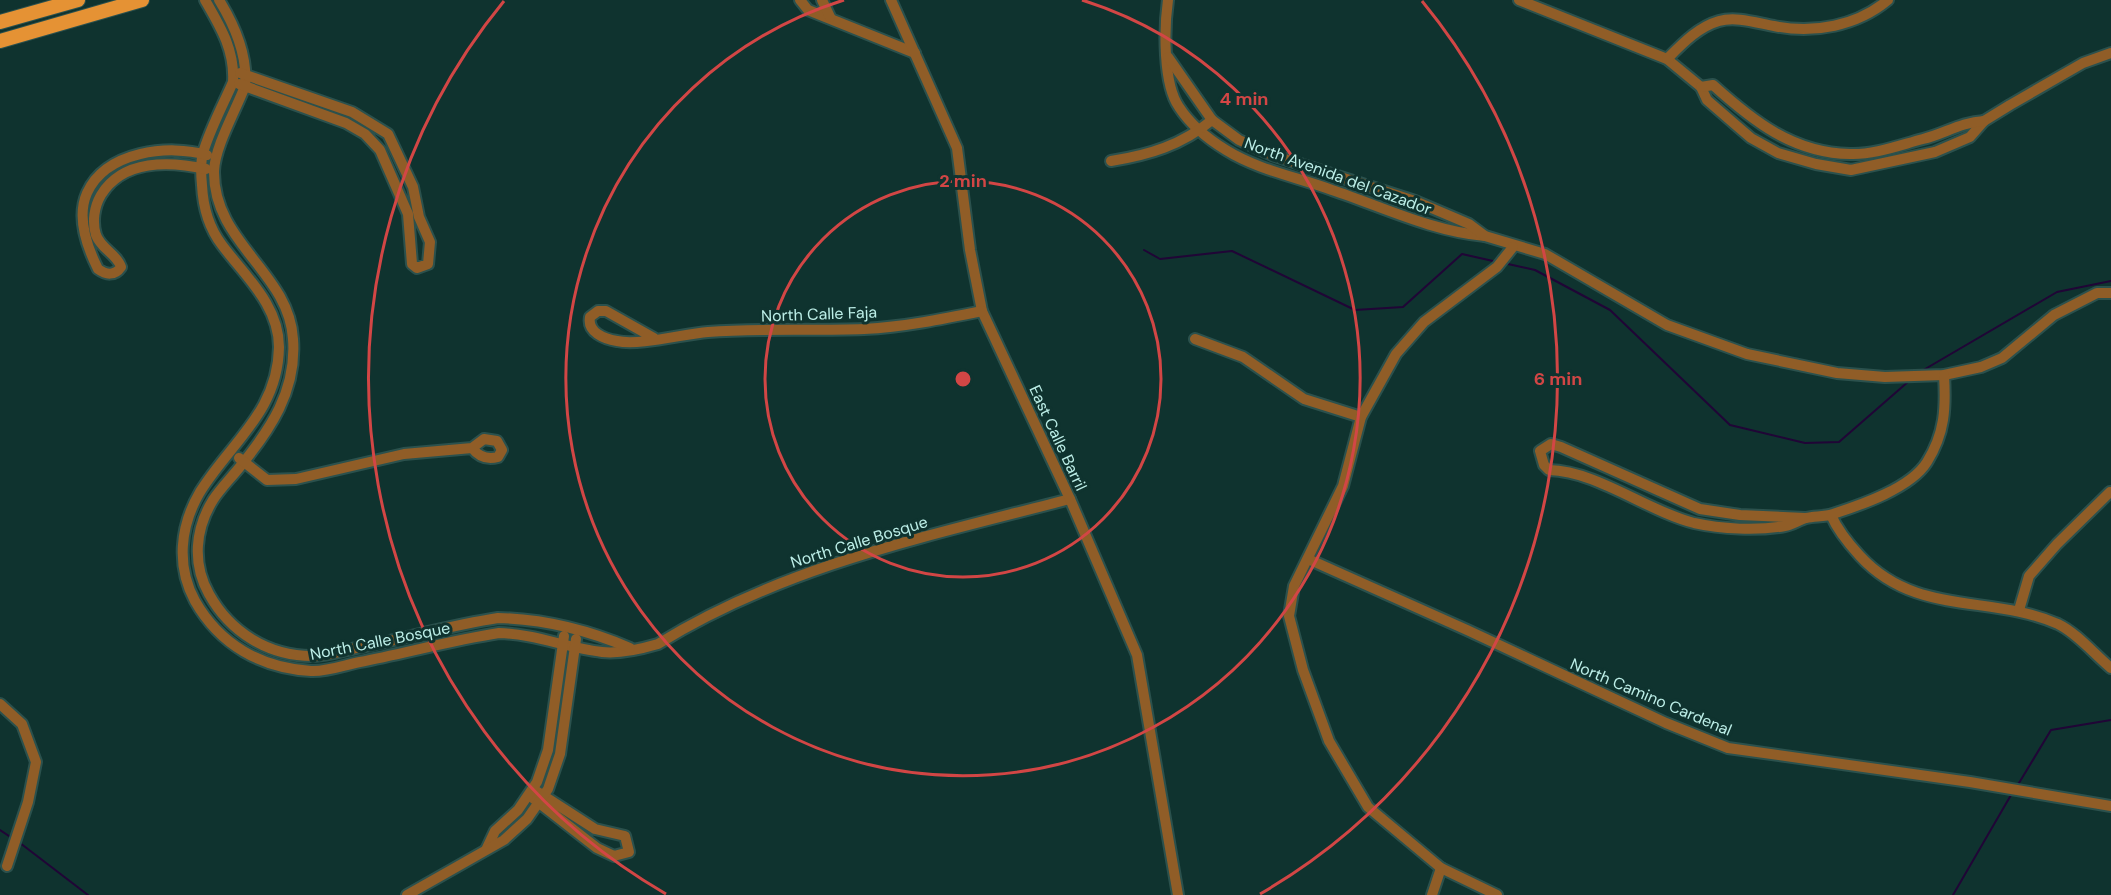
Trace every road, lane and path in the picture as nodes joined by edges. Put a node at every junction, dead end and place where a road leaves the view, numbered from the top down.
1 (78, 0) edge
2 (142, 0) edge
3 (205, 0) edge
4 (219, 0) edge
5 (800, 0) edge
6 (822, 0) edge
7 (891, 0) edge
8 (1168, 0) edge
9 (1519, 0) edge
10 (1888, 0) edge
11 (830, 17) junction
12 (0, 22) edge
13 (0, 41) edge
14 (915, 53) junction
15 (2111, 53) edge
16 (1168, 57) junction
17 (1666, 59) junction
18 (234, 70) junction
19 (233, 81) junction
20 (246, 81) junction
21 (1701, 87) junction
22 (1212, 120) junction
23 (1984, 121) junction
24 (1199, 131) junction
25 (202, 154) junction
26 (216, 158) junction
27 (1111, 161) dead end
28 (201, 168) junction
29 (214, 171) junction
30 (231, 231) junction
31 (1485, 236) junction
32 (218, 239) junction
33 (1513, 247) junction
34 (2111, 293) edge
35 (982, 310) junction
36 (654, 338) junction
37 (1195, 339) dead end
38 (279, 348) junction
39 (293, 348) junction
40 (1944, 375) junction
41 (1361, 417) junction
42 (472, 448) dead end
43 (231, 453) junction
44 (244, 462) junction
45 (2110, 492) edge
46 (1070, 499) junction
47 (1831, 515) junction
48 (1805, 518) junction
49 (1308, 559) junction
50 (2019, 610) junction
51 (572, 628) junction
52 (562, 643) junction
53 (575, 646) junction
54 (633, 649) junction
55 (2111, 668) edge
56 (0, 704) edge
57 (531, 792) junction
58 (541, 799) junction
59 (2111, 806) edge
60 (487, 848) junction
61 (7, 866) dead end
62 (1442, 868) junction
63 (407, 895) edge
64 (1179, 895) edge
65 (1432, 895) edge
66 (1497, 895) edge

1 - 12 main road
2 - 13 main road
3 - 18 street
4 - 20 street
5 - 11 street
6 - 11 street
7 - 14 street, East Calle Barril
8 - 16 street, North Avenida del Cazador
9 - 17 street
10 - 17 street
11 - 14 street
14 - 35 street, East Calle Barril
15 - 23 street
16 - 22 street, North Avenida del Cazador
16 - 24 street, North Avenida del Cazador
17 - 21 street
18 - 19 street
18 - 20 street
19 - 20 street
19 - 25 street
20 - 20 street
20 - 26 street
21 - 23 street
21 - 23 street
22 - 24 street
22 - 31 street, North Avenida del Cazador
24 - 27 street
24 - 31 street, North Avenida del Cazador
25 - 26 street
25 - 28 street
25 - 28 street
26 - 29 street
28 - 29 street
28 - 32 street
29 - 30 street
30 - 32 street
30 - 39 street
31 - 33 street, North Avenida del Cazador
32 - 38 street
33 - 40 street, North Avenida del Cazador
33 - 41 street
34 - 40 street, North Avenida del Cazador
35 - 36 street, North Calle Faja
35 - 46 street, East Calle Barril
36 - 36 street, North Calle Faja
37 - 41 street
38 - 39 street
38 - 43 street
39 - 44 street
40 - 47 street
41 - 49 street
42 - 44 street
43 - 44 street
43 - 52 street, North Calle Bosque
44 - 51 street, North Calle Bosque
45 - 50 street
46 - 54 street, North Calle Bosque
46 - 64 street, East Calle Barril
47 - 48 street
47 - 50 street
48 - 48 street
49 - 59 street, North Camino Cardenal
49 - 62 street
50 - 55 street
51 - 52 street
51 - 53 street
51 - 54 street, North Calle Bosque
52 - 53 street, North Calle Bosque
52 - 57 street
53 - 54 street, North Calle Bosque
53 - 58 street
56 - 61 street
57 - 58 street
57 - 60 street
58 - 58 street
58 - 60 street
60 - 63 street
62 - 65 street
62 - 66 street

